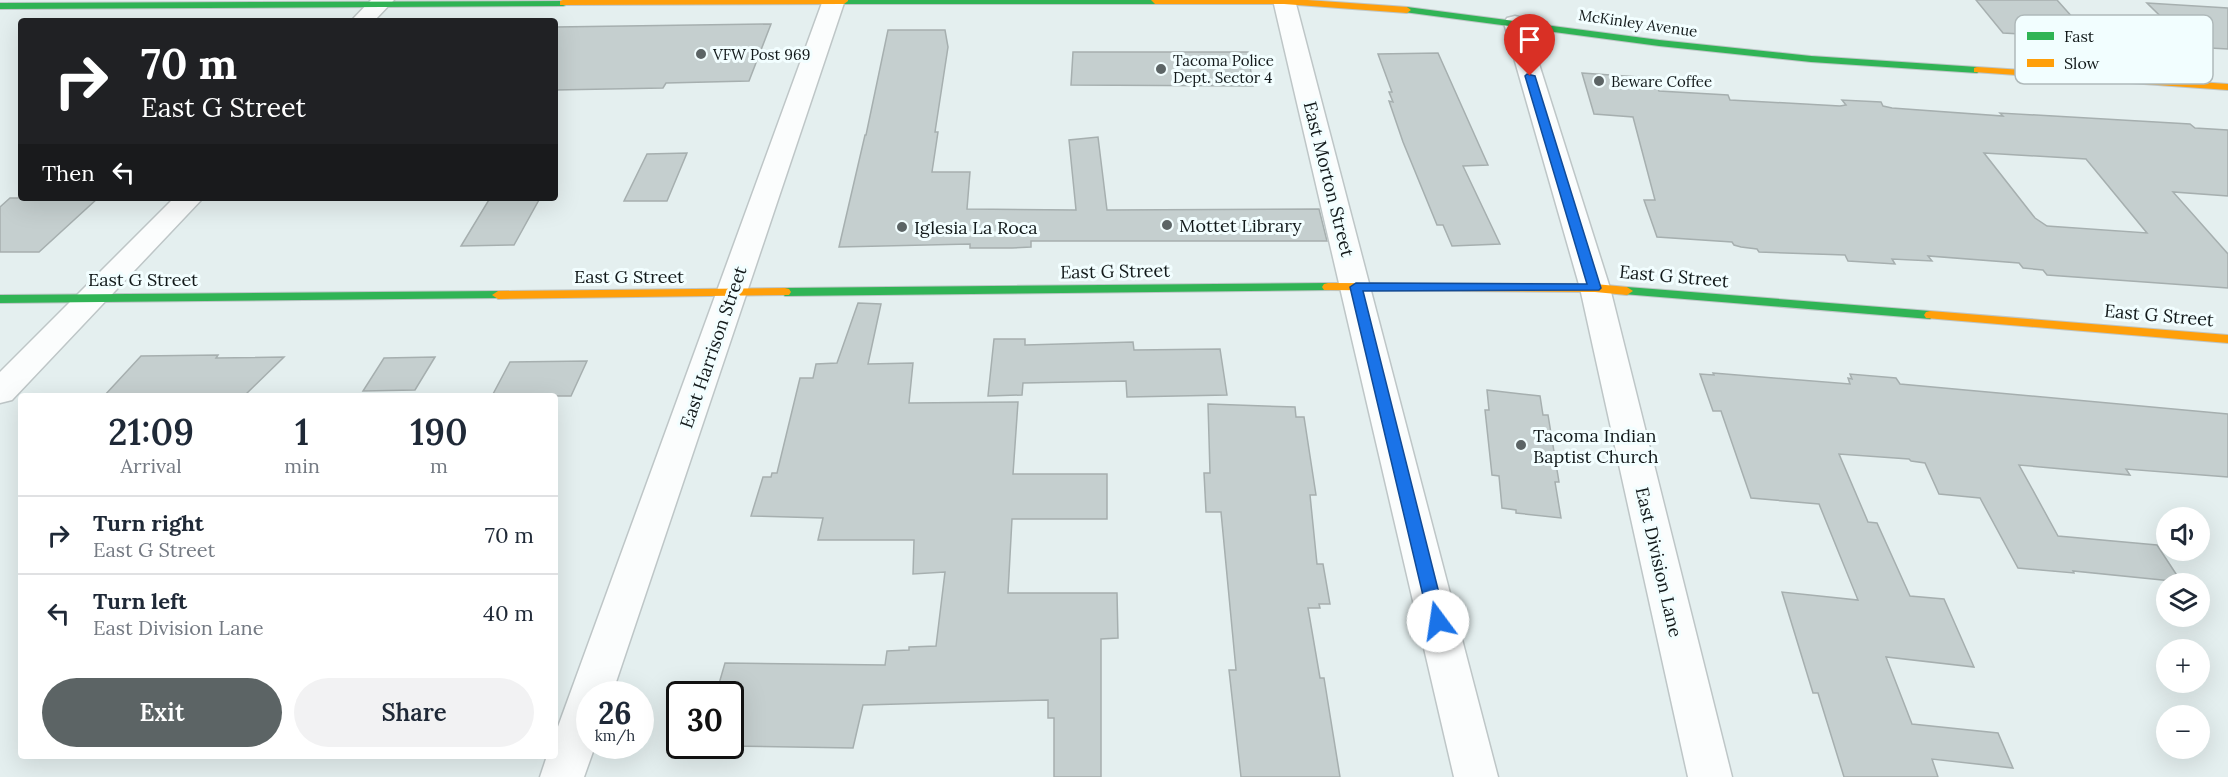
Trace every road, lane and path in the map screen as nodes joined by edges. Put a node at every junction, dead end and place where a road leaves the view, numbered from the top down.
1 (834, 0) edge
2 (1284, 1) edge
3 (381, 2) edge
4 (0, 6) edge
5 (1513, 17) junction
6 (365, 18) edge
7 (2015, 73) edge
8 (2183, 84) edge
9 (2228, 87) edge
10 (186, 201) edge
11 (1356, 287) junction
12 (1594, 288) junction
13 (732, 293) junction
14 (91, 298) junction
15 (0, 299) edge
16 (2228, 339) edge
17 (0, 392) edge
18 (595, 681) edge
19 (576, 736) edge
20 (562, 777) edge
21 (1476, 777) edge
22 (1710, 777) edge

1 - 2 street, McKinley Avenue
1 - 3 street, McKinley Avenue
1 - 13 street, East Harrison Street
2 - 5 street, McKinley Avenue
2 - 11 street, East Morton Street
3 - 4 street, McKinley Avenue
3 - 6 street
5 - 7 street, McKinley Avenue
5 - 12 street, East Division Lane
8 - 9 street, McKinley Avenue
10 - 14 street
11 - 12 street, East G Street
11 - 13 street, East G Street
11 - 21 street, East Morton Street
12 - 16 street, East G Street
12 - 22 street, East Division Lane
13 - 14 street, East G Street
13 - 18 street, East Harrison Street
14 - 15 street, East G Street
14 - 17 street
19 - 20 street, East Harrison Street

